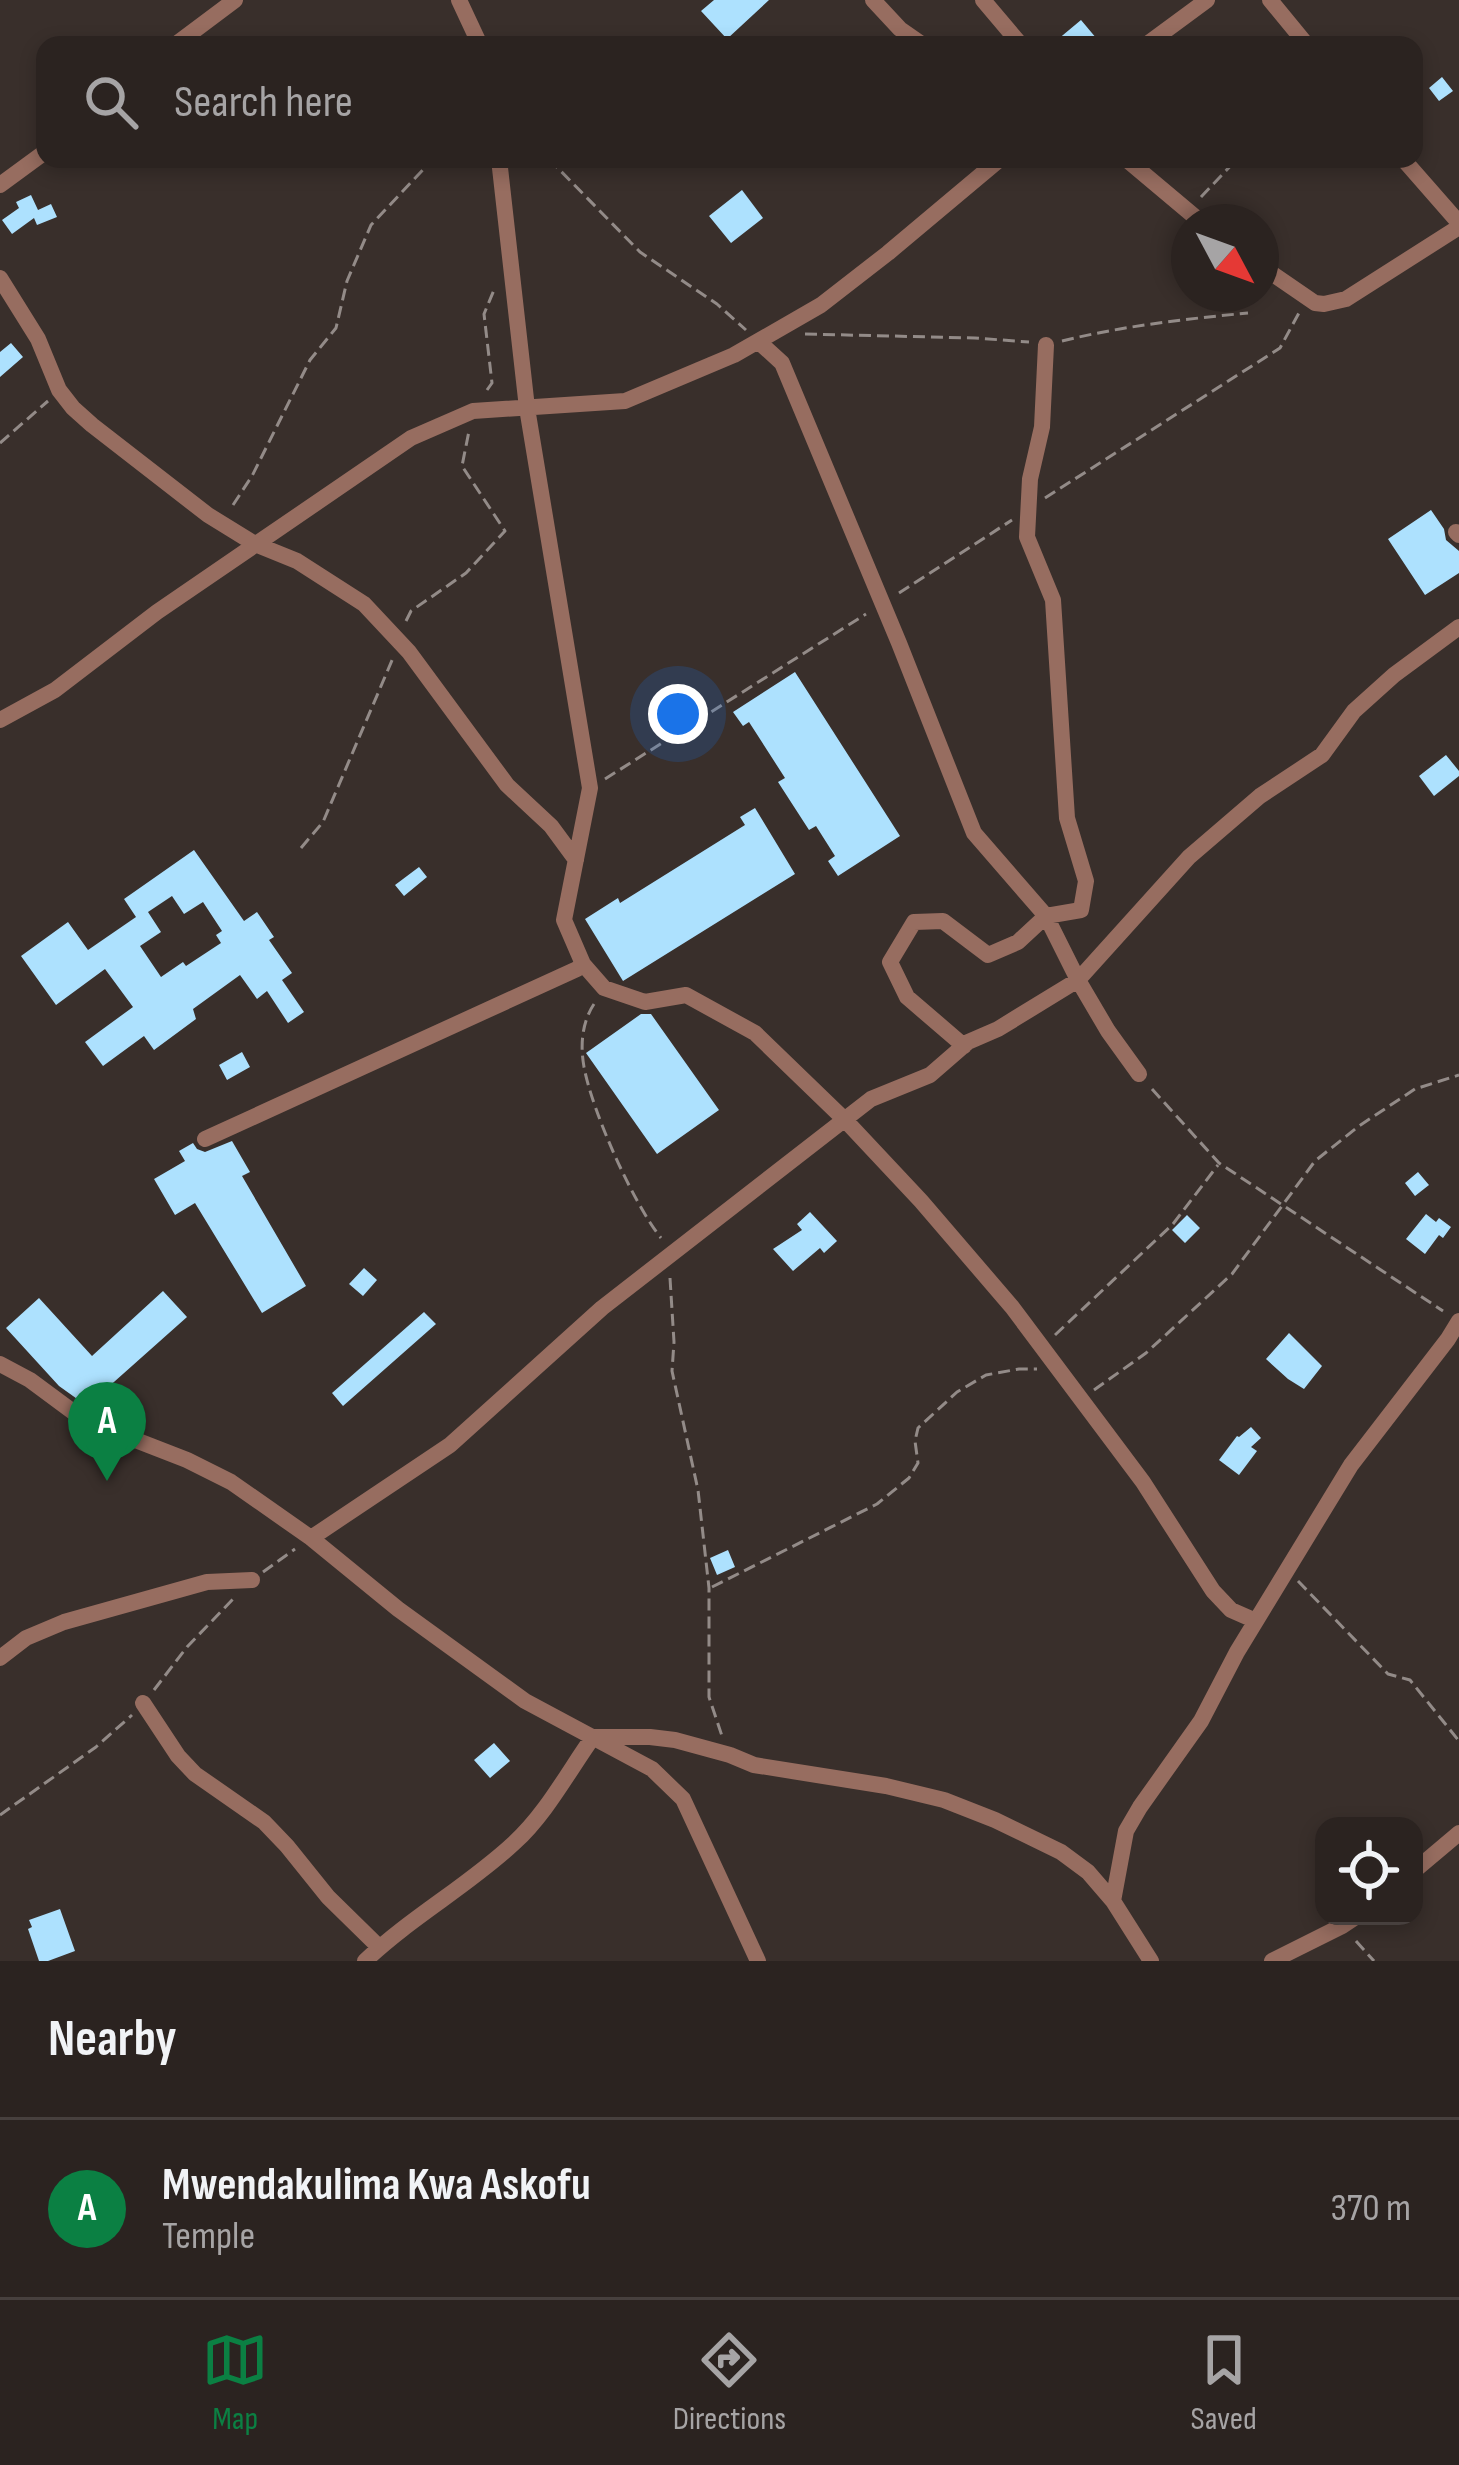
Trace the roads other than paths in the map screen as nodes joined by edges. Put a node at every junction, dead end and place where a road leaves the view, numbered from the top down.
1 (235, 0) edge
2 (459, 0) edge
3 (873, 0) edge
4 (983, 0) edge
5 (1207, 0) edge
6 (1270, 0) edge
7 (187, 36) edge
8 (476, 36) edge
9 (910, 36) edge
10 (1013, 36) edge
11 (1158, 36) edge
12 (1300, 36) edge
13 (36, 159) edge
14 (500, 168) edge
15 (989, 168) edge
16 (1137, 168) edge
17 (1411, 168) edge
18 (0, 185) edge
19 (1179, 204) edge
20 (1459, 225) edge
21 (0, 278) edge
22 (1279, 279) edge
23 (759, 342) junction
24 (1046, 344) road end
25 (527, 408) junction
26 (255, 544) junction
27 (1459, 628) edge
28 (0, 720) edge
29 (576, 860) junction
30 (1046, 916) junction
31 (583, 964) junction
32 (1078, 980) junction
33 (964, 1046) junction
34 (1139, 1074) road end
35 (846, 1121) junction
36 (205, 1139) dead end
37 (1459, 1321) edge
38 (0, 1364) edge
39 (311, 1538) junction
40 (252, 1580) road end
41 (1256, 1621) junction
42 (0, 1658) edge
43 (143, 1703) road end
44 (593, 1737) junction
45 (1459, 1834) edge
46 (1423, 1864) edge
47 (1113, 1901) junction
48 (1342, 1925) edge
49 (379, 1947) junction
50 (365, 1961) edge
51 (758, 1961) edge
52 (1151, 1961) edge
53 (1272, 1961) edge

1 - 7 street
2 - 8 street
3 - 9 street
4 - 10 street
5 - 11 street
6 - 12 street
13 - 18 street
14 - 25 street
15 - 23 street
16 - 19 street
17 - 20 street
20 - 22 street
21 - 26 street
23 - 25 street
23 - 30 street
24 - 30 street
25 - 26 street
25 - 29 street
26 - 28 street
26 - 29 street
27 - 32 street
29 - 31 street
30 - 32 street
30 - 33 street
31 - 35 street
31 - 36 street
32 - 33 street
32 - 34 street
33 - 35 street
35 - 39 street
35 - 41 street
37 - 41 street
38 - 39 street
39 - 44 street
40 - 42 street
41 - 47 street
43 - 49 street
44 - 47 street
44 - 49 street
44 - 51 street
45 - 46 street
47 - 52 street
48 - 53 street
49 - 50 street

